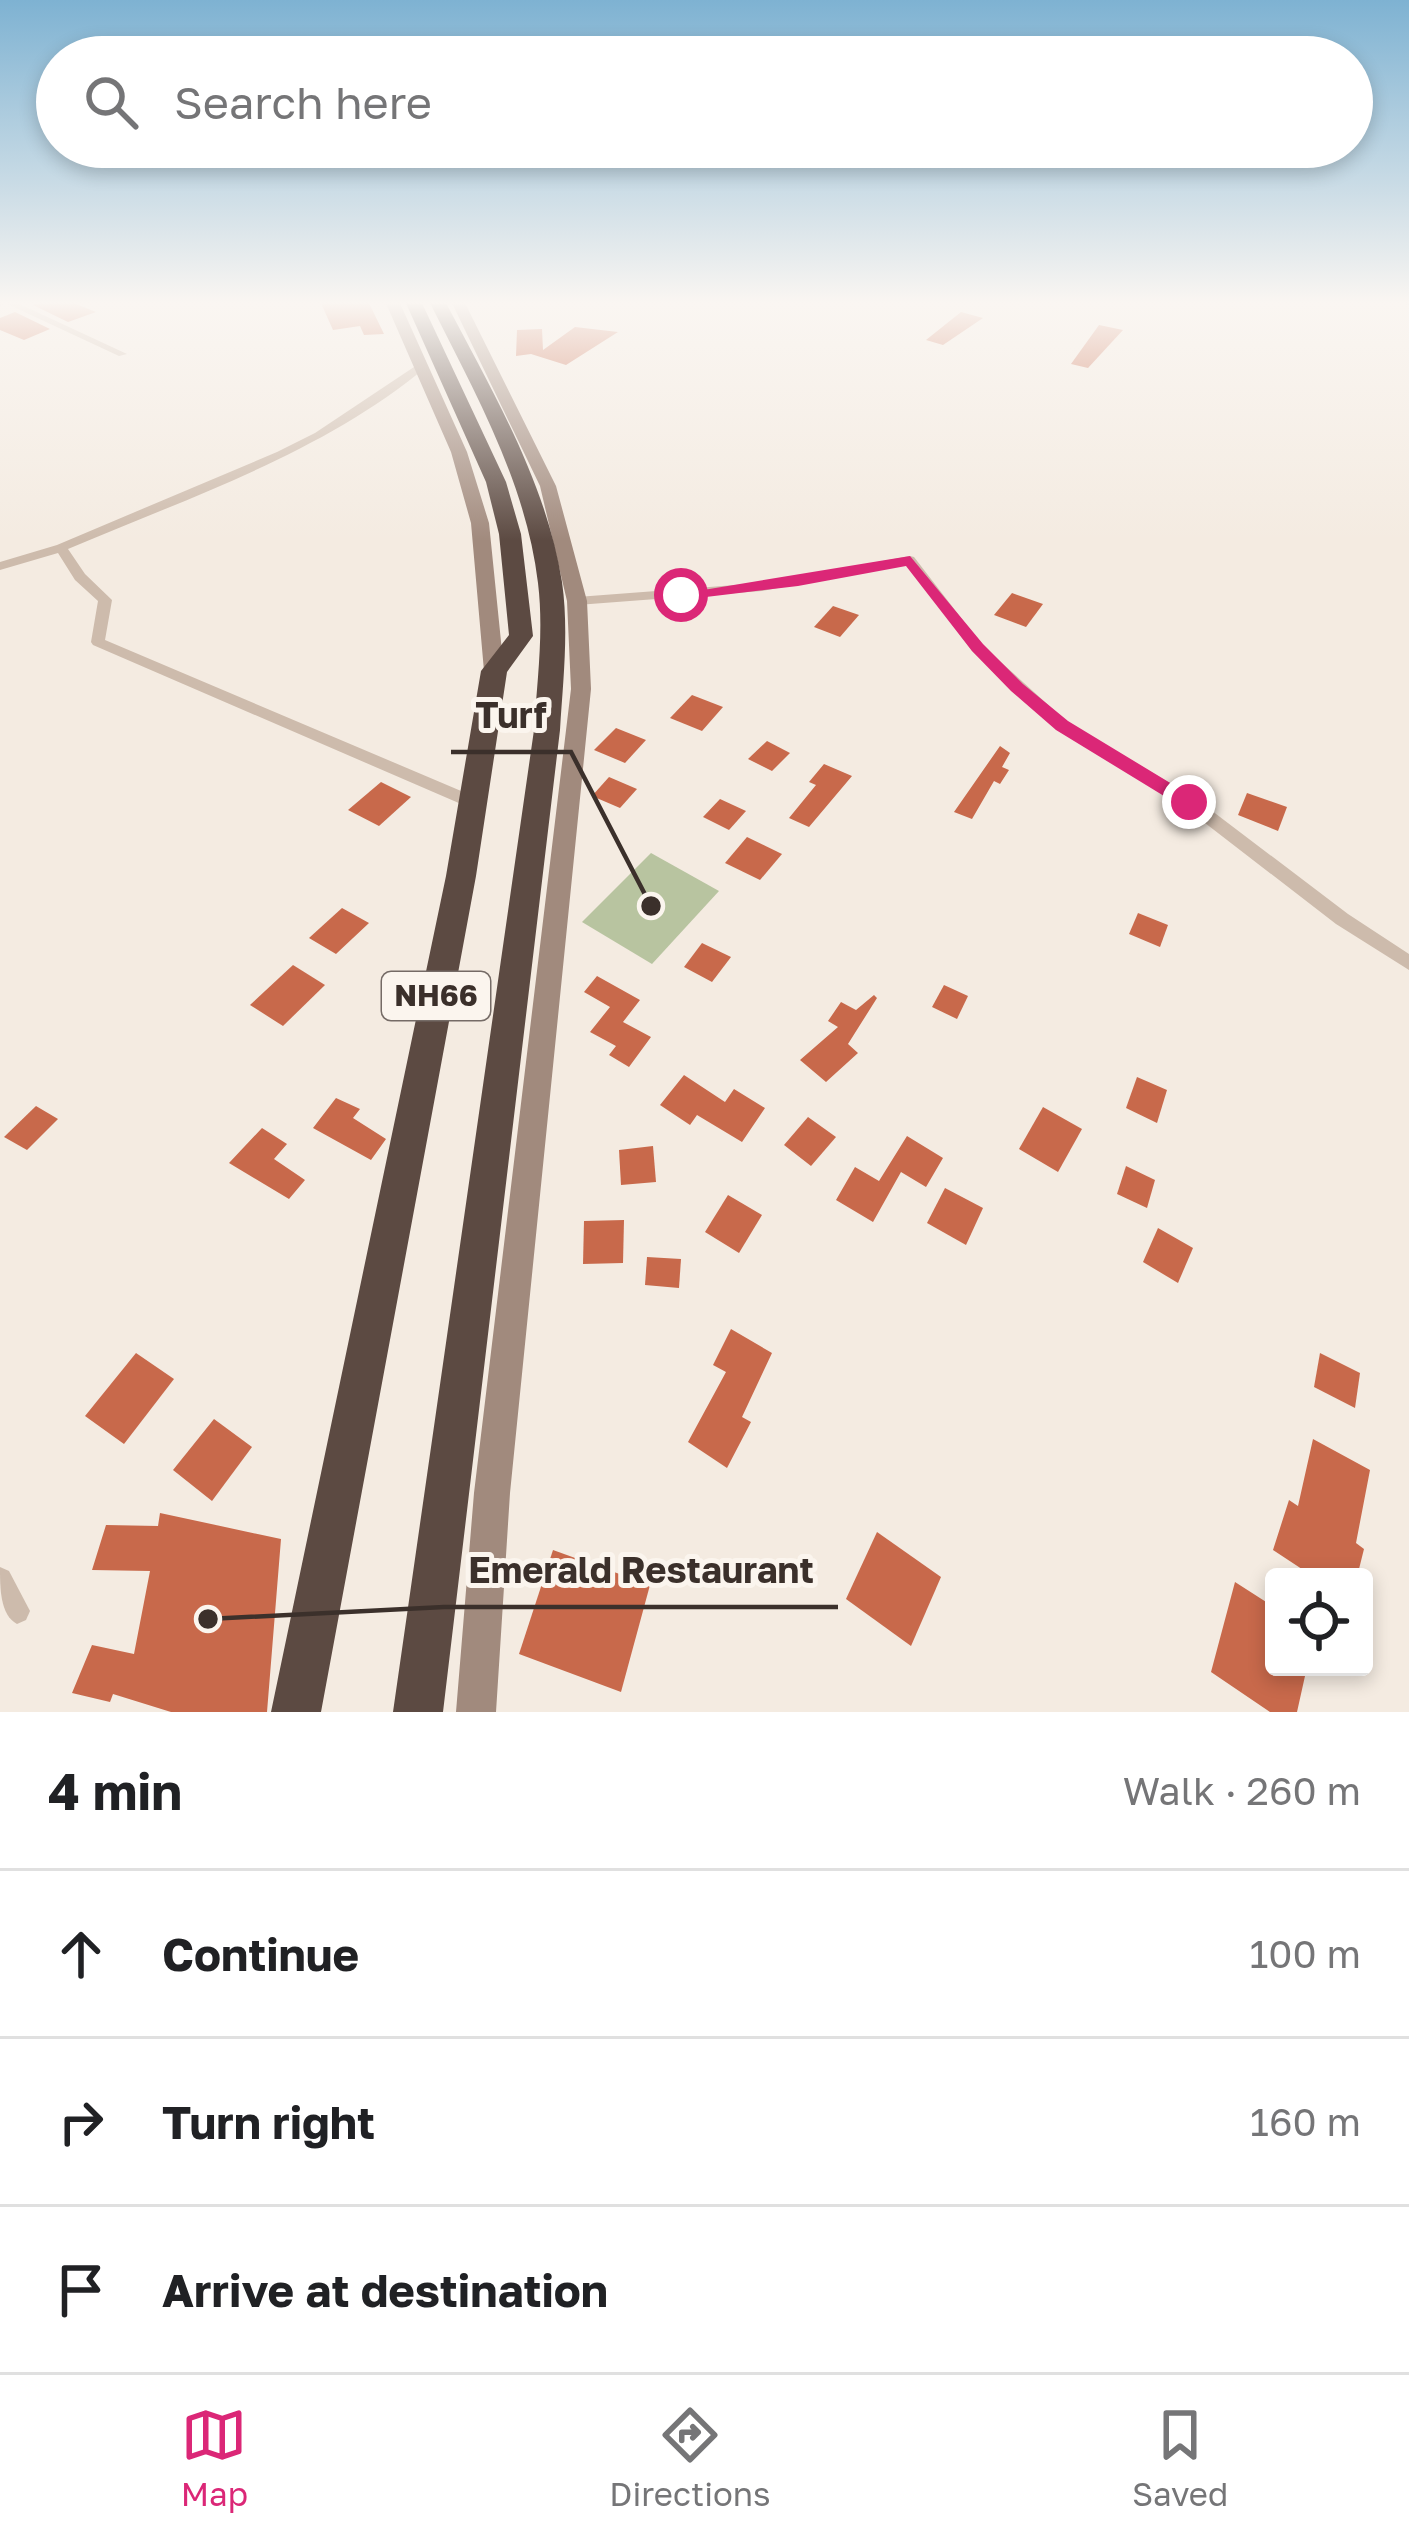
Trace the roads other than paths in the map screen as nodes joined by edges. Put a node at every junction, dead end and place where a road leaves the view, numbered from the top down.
1 (400, 381) edge
2 (427, 381) edge
3 (450, 381) edge
4 (475, 381) edge
5 (496, 381) edge
6 (61, 548) junction
7 (0, 566) edge
8 (577, 601) junction
9 (494, 671) junction
10 (474, 803) junction
11 (1409, 963) edge
12 (0, 1580) edge
13 (17, 1611) dead end
14 (296, 1712) edge
15 (418, 1712) edge
16 (476, 1712) edge

1 - 6 street
2 - 9 street
3 - 9 highway, NH66
4 - 15 highway, NH66
5 - 8 street
6 - 7 street
6 - 10 street
8 - 11 street
8 - 16 street
9 - 10 highway, NH66
10 - 14 highway, NH66
12 - 13 street

